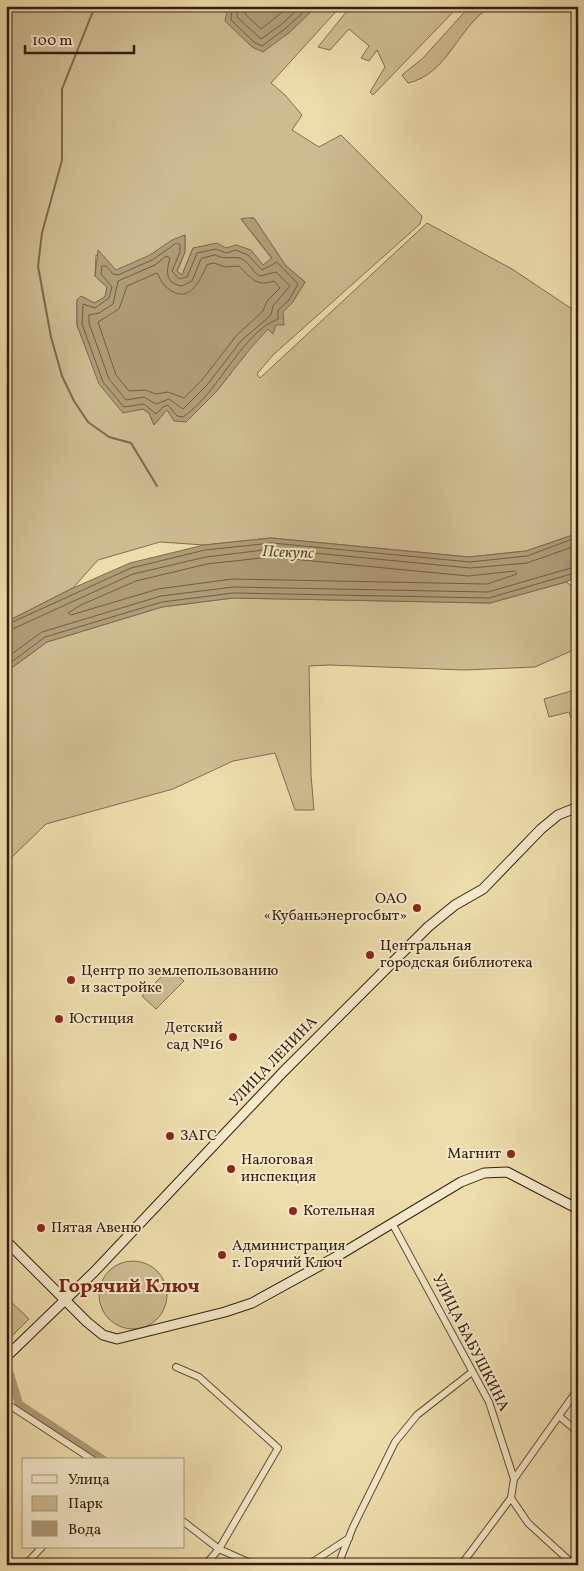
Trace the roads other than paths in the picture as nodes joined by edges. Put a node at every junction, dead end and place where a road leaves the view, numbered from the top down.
1 (578, 807) edge
2 (578, 1209) edge
3 (392, 1223) junction
4 (6, 1241) edge
5 (65, 1301) junction
6 (6, 1357) edge
7 (176, 1367) dead end
8 (472, 1372) junction
9 (578, 1389) edge
10 (6, 1403) edge
11 (560, 1417) junction
12 (578, 1432) edge
13 (90, 1458) edge
14 (514, 1479) junction
15 (511, 1498) junction
16 (185, 1523) edge
17 (349, 1538) junction
18 (41, 1548) edge
19 (219, 1549) junction
20 (25, 1565) edge
21 (205, 1565) edge
22 (255, 1565) edge
23 (308, 1565) edge
24 (338, 1565) edge
25 (461, 1565) edge
26 (574, 1565) edge

1 - 5 street, УЛИЦА ЛЕНИНА
2 - 3 street
3 - 5 street
3 - 8 street, УЛИЦА БАБУШКИНА
4 - 5 street
5 - 6 street, УЛИЦА ЛЕНИНА
7 - 19 street
8 - 14 street, УЛИЦА БАБУШКИНА
8 - 17 street
9 - 11 street
10 - 13 street
11 - 12 street
11 - 14 street
14 - 15 street
15 - 25 street
15 - 26 street
16 - 19 street
17 - 23 street
17 - 24 street
18 - 20 street
19 - 21 street
19 - 22 street

